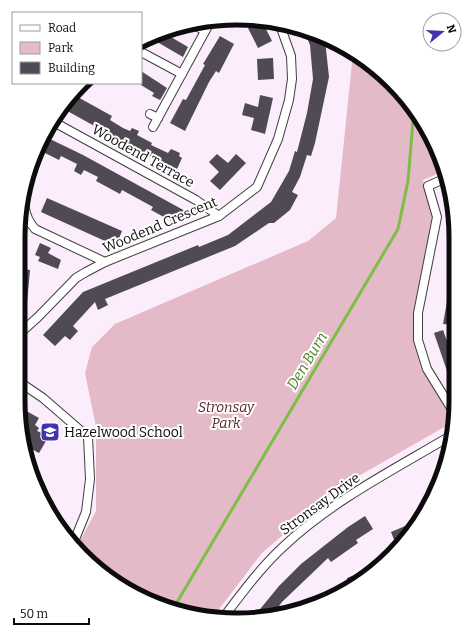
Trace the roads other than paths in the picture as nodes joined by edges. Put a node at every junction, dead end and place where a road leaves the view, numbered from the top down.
1 (207, 27) edge
2 (282, 30) edge
3 (142, 53) edge
4 (182, 74) junction
5 (150, 114) dead end
6 (158, 118) junction
7 (58, 124) edge
8 (153, 127) dead end
9 (441, 180) edge
10 (26, 215) edge
11 (219, 216) junction
12 (105, 262) junction
13 (25, 329) edge
14 (25, 386) edge
15 (449, 405) edge
16 (445, 439) edge
17 (75, 538) edge
18 (227, 613) edge

1 - 4 street
2 - 11 street, Woodend Crescent
3 - 4 street
4 - 6 street
5 - 6 street
6 - 8 street
7 - 11 street, Woodend Terrace
9 - 15 street
10 - 12 street
11 - 12 street, Woodend Crescent
12 - 13 street, Woodend Crescent
14 - 17 street
16 - 18 street, Stronsay Drive

